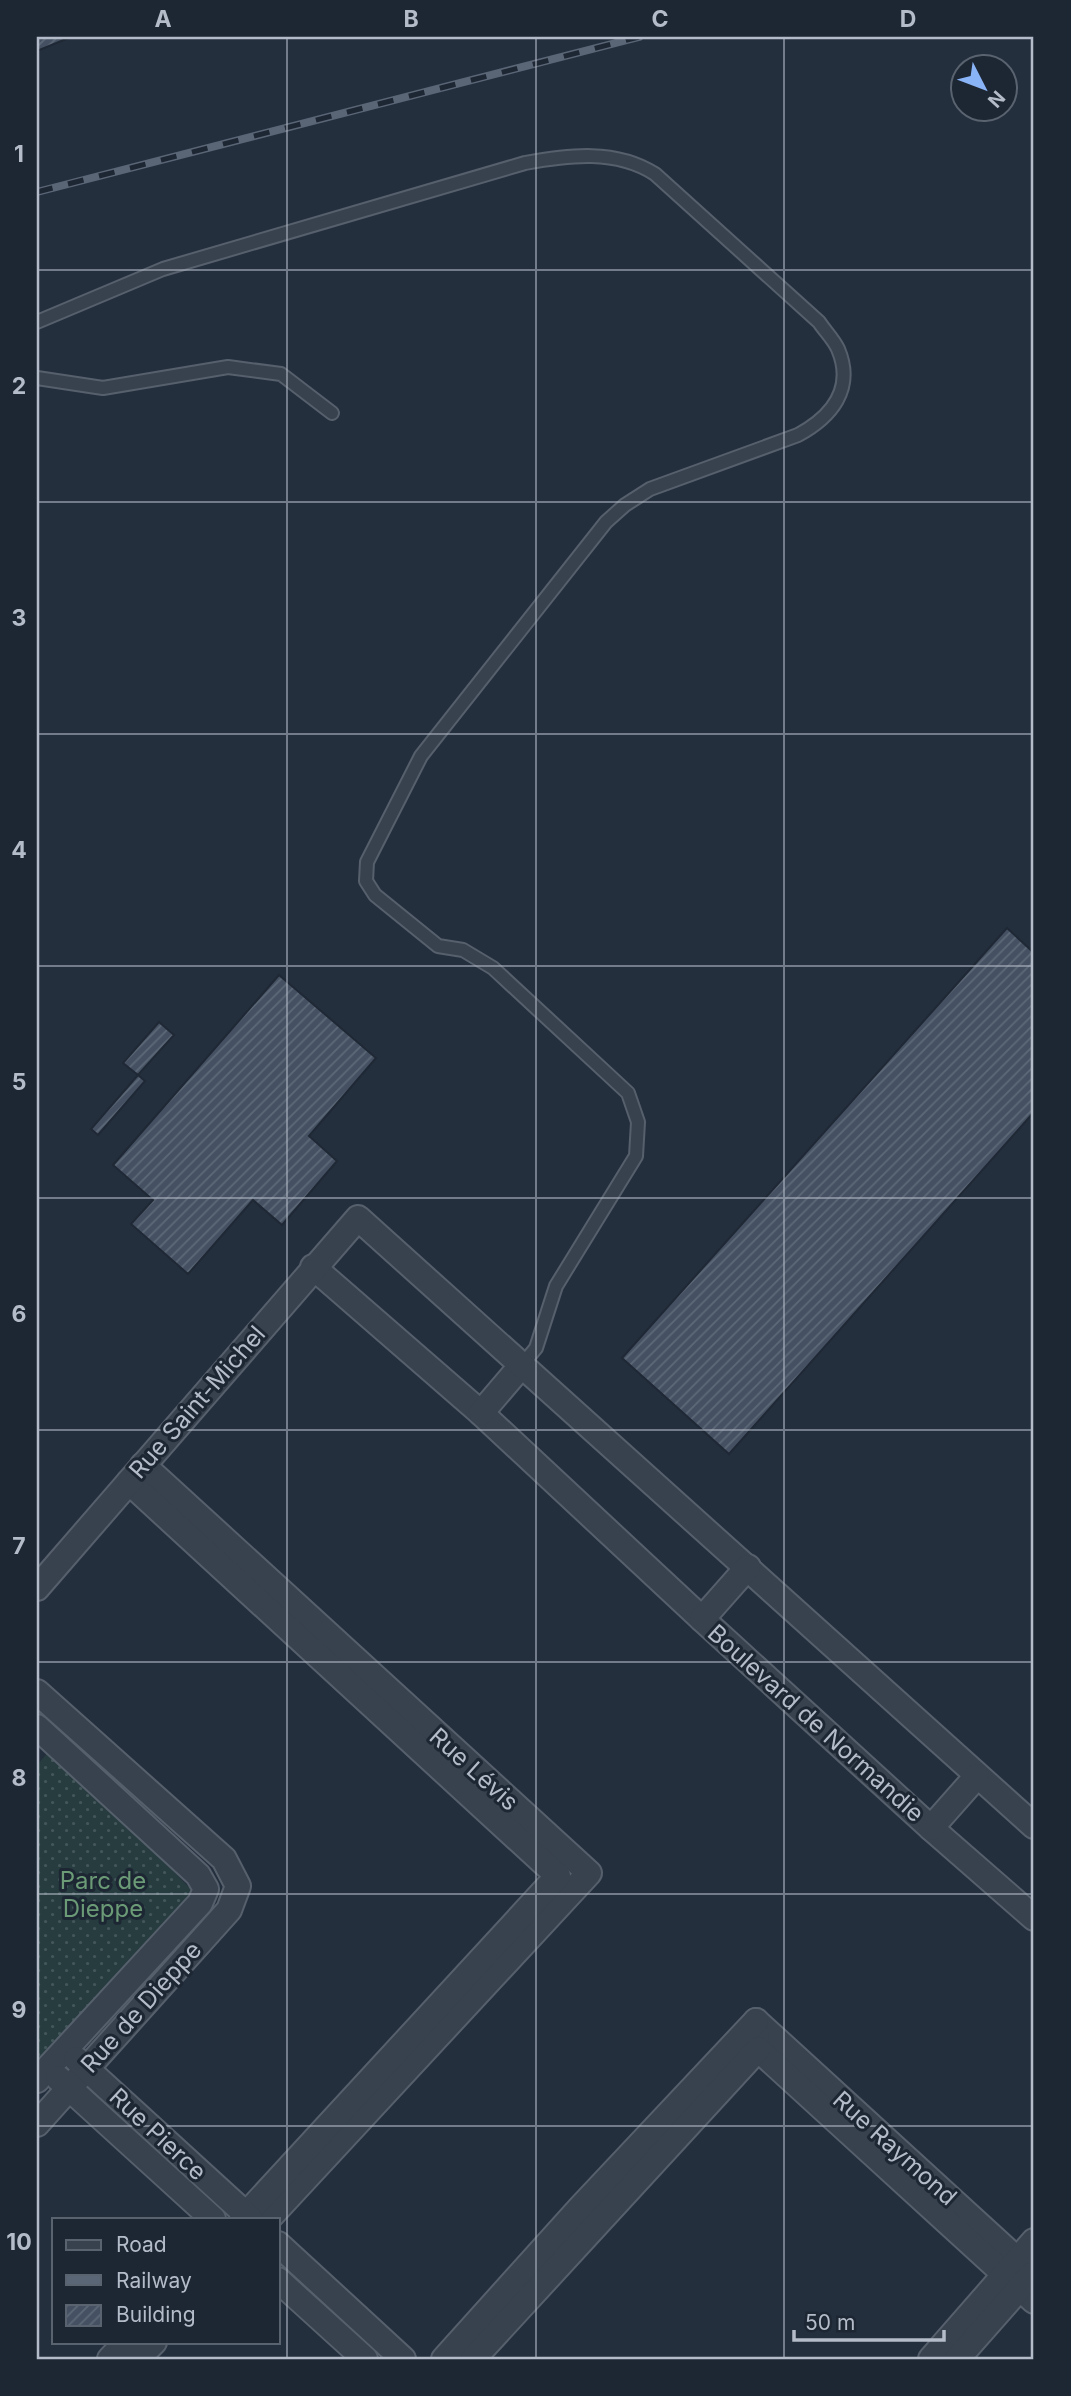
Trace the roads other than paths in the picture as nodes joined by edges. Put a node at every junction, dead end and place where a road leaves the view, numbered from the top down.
1 (37, 322) edge
2 (37, 378) edge
3 (332, 413) dead end
4 (313, 1267) junction
5 (523, 1365) junction
6 (481, 1413) junction
7 (136, 1473) junction
8 (748, 1567) junction
9 (37, 1588) edge
10 (702, 1619) junction
11 (353, 1672) junction
12 (37, 1692) edge
13 (37, 1727) edge
14 (977, 1776) junction
15 (1034, 1826) edge
16 (931, 1828) junction
17 (589, 1873) junction
18 (558, 1876) junction
19 (238, 1886) junction
20 (206, 1889) junction
21 (1034, 1918) edge
22 (755, 2021) junction
23 (65, 2048) junction
24 (758, 2049) junction
25 (407, 2055) junction
26 (86, 2068) junction
27 (42, 2074) edge
28 (69, 2088) junction
29 (37, 2124) edge
30 (588, 2216) junction
31 (212, 2218) edge
32 (252, 2218) edge
33 (1034, 2241) edge
34 (280, 2246) edge
35 (1025, 2278) edge
36 (280, 2282) edge
37 (124, 2344) edge
38 (152, 2344) edge
39 (110, 2359) edge
40 (137, 2359) edge
41 (365, 2359) edge
42 (403, 2359) edge
43 (444, 2359) edge
44 (473, 2359) edge
45 (931, 2359) edge
46 (957, 2359) edge

1 - 5 lane
2 - 3 lane
4 - 5 street, Rue Saint-Michel
4 - 6 street, Boulevard de Normandie
4 - 7 street, Rue Saint-Michel
5 - 6 street
5 - 8 street
6 - 10 street, Boulevard de Normandie
7 - 9 street, Rue Saint-Michel
7 - 11 street, Rue Lévis
8 - 10 street, Boulevard de Normandie
8 - 14 street
10 - 16 street, Boulevard de Normandie
11 - 17 street, Rue Lévis
11 - 18 street, Rue Lévis
12 - 19 street
13 - 20 street
14 - 15 street
14 - 16 street, Boulevard de Normandie
16 - 21 street, Boulevard de Normandie
17 - 18 street
17 - 25 street
18 - 25 street
19 - 20 street
19 - 26 street, Rue de Dieppe
20 - 23 street, Rue de Dieppe
22 - 24 street
22 - 30 street
22 - 35 street, Rue Raymond
23 - 26 street, Rue Pierce
23 - 27 street, Rue de Dieppe
24 - 30 street
24 - 35 street, Rue Raymond
25 - 32 street
26 - 28 street, Rue de Dieppe
26 - 32 street, Rue Pierce
27 - 28 street, Rue Pierce
28 - 29 street, Rue de Dieppe
28 - 31 street, Rue Pierce
30 - 43 street
30 - 44 street
33 - 35 street
34 - 42 street
35 - 45 street
35 - 46 street
36 - 41 street
37 - 39 street
38 - 40 street

